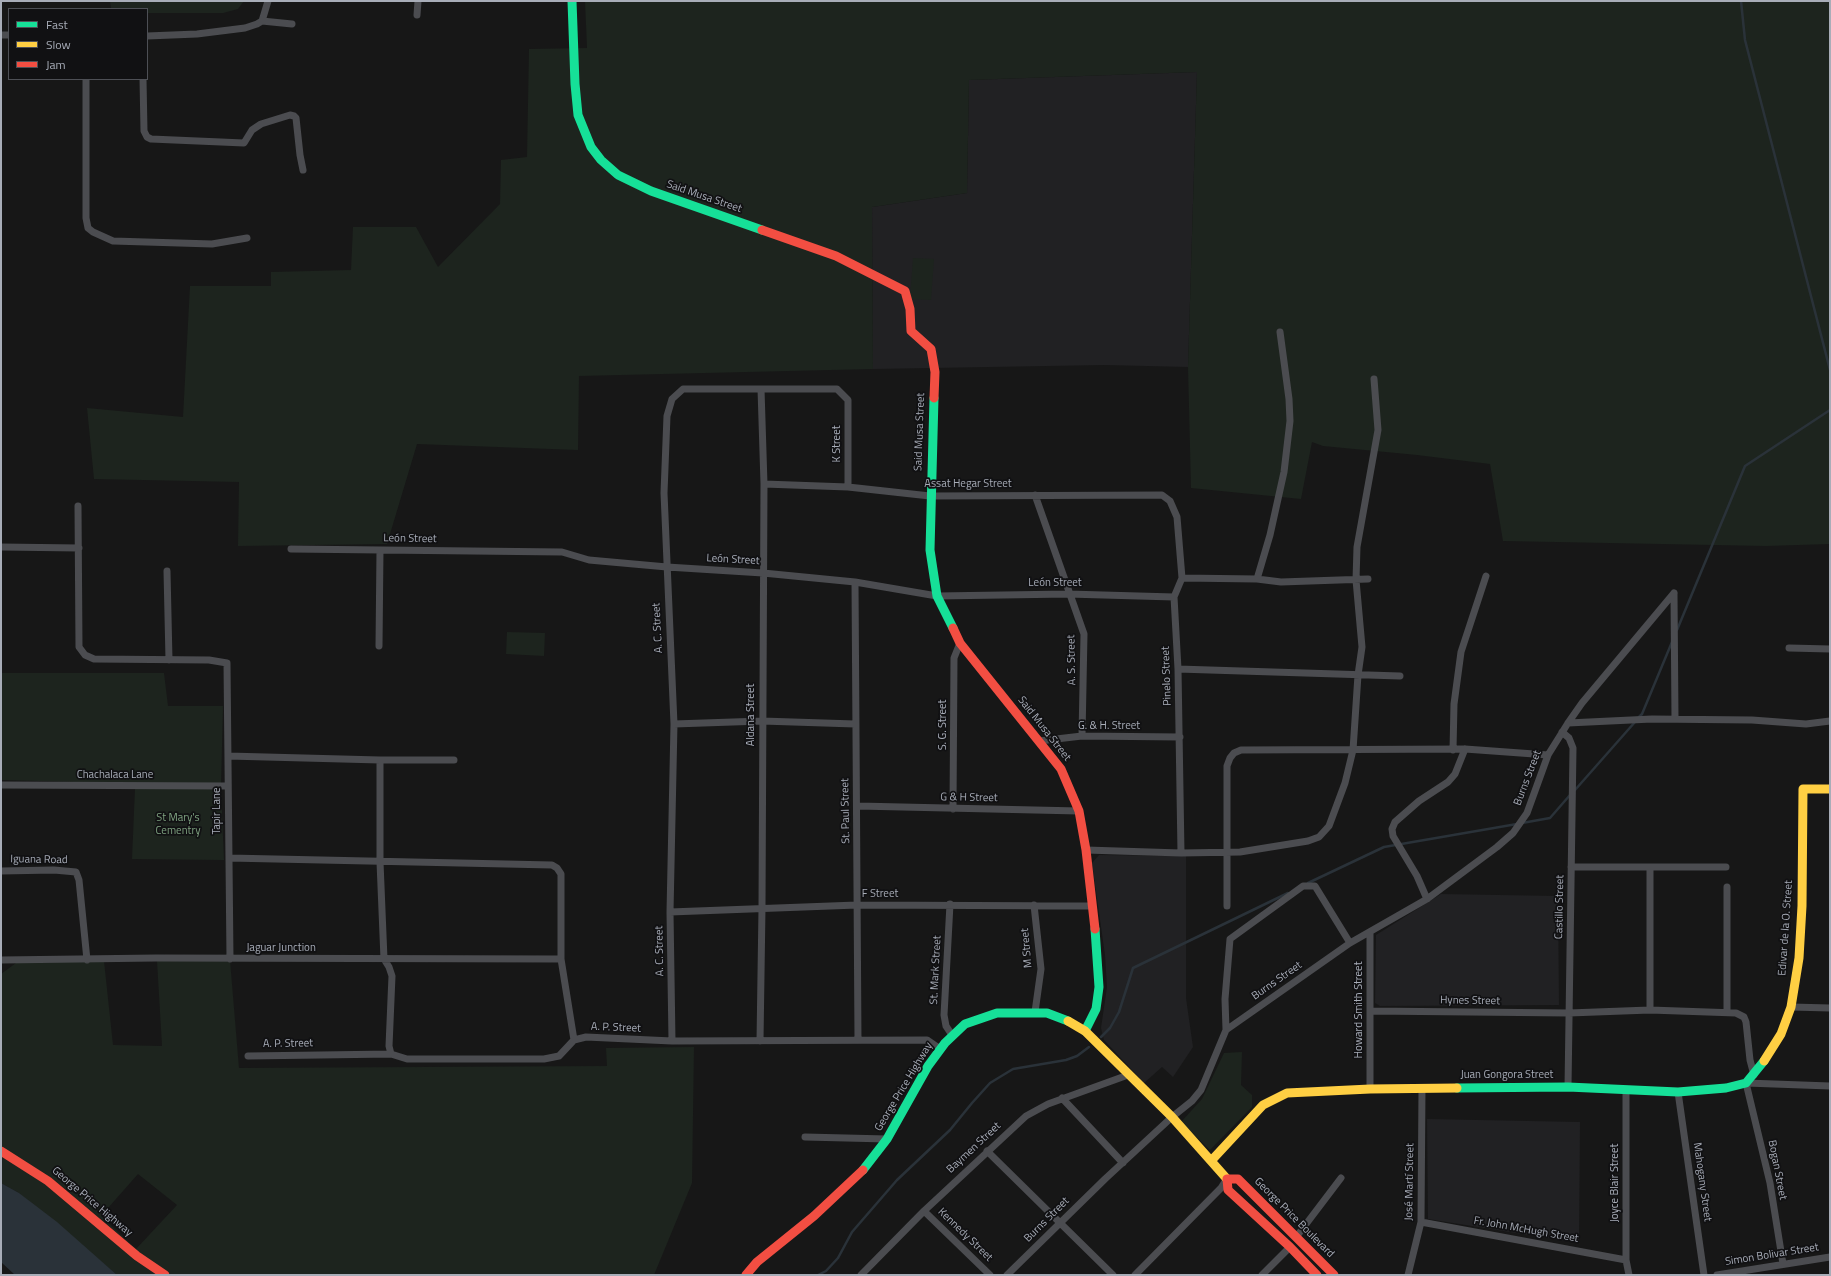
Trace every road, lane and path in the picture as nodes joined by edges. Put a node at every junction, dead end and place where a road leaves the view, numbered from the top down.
1 (268, 1) edge
2 (418, 1) edge
3 (572, 1) edge
4 (417, 15) dead end
5 (262, 21) junction
6 (292, 24) dead end
7 (148, 36) edge
8 (86, 80) edge
9 (143, 80) edge
10 (303, 170) dead end
11 (246, 238) dead end
12 (1280, 332) dead end
13 (1374, 379) dead end
14 (762, 389) junction
15 (848, 400) joint
16 (764, 484) junction
17 (848, 487) junction
18 (1035, 495) junction
19 (930, 496) junction
20 (1170, 501) joint
21 (78, 506) dead end
22 (1, 547) edge
23 (79, 548) junction
24 (291, 549) dead end
25 (380, 550) junction
26 (666, 567) junction
27 (167, 571) dead end
28 (763, 572) junction
29 (1486, 576) dead end
30 (1182, 578) junction
31 (1257, 579) junction
32 (1368, 579) dead end
33 (1356, 580) junction
34 (855, 582) junction
35 (1068, 594) junction
36 (937, 596) junction
37 (1174, 597) junction
38 (960, 643) junction
39 (379, 646) dead end
40 (1789, 648) dead end
41 (1830, 649) edge
42 (169, 660) junction
43 (1178, 669) junction
44 (1358, 675) junction
45 (1400, 676) dead end
46 (1675, 719) junction
47 (1830, 721) edge
48 (762, 722) junction
49 (1568, 723) junction
50 (674, 724) junction
51 (855, 724) junction
52 (1562, 732) junction
53 (1082, 736) junction
54 (1180, 737) junction
55 (1039, 741) junction
56 (1465, 749) junction
57 (1353, 750) junction
58 (1453, 750) junction
59 (1548, 755) junction
60 (228, 756) junction
61 (380, 760) junction
62 (454, 760) dead end
63 (1, 785) edge
64 (228, 786) junction
65 (1830, 789) edge
66 (858, 806) junction
67 (953, 808) junction
68 (1079, 811) junction
69 (1086, 850) junction
70 (1181, 853) junction
71 (1228, 853) junction
72 (229, 858) junction
73 (380, 862) junction
74 (1571, 867) junction
75 (1726, 867) dead end
76 (1650, 868) junction
77 (1, 871) edge
78 (1726, 887) dead end
79 (1427, 898) junction
80 (950, 904) junction
81 (857, 905) junction
82 (1034, 906) junction
83 (1091, 906) junction
84 (1227, 906) dead end
85 (762, 908) junction
86 (670, 912) junction
87 (1370, 932) junction
88 (1350, 943) junction
89 (384, 959) junction
90 (561, 959) junction
91 (1, 960) edge
92 (87, 960) junction
93 (230, 960) junction
94 (1791, 1007) junction
95 (1830, 1008) edge
96 (1650, 1010) junction
97 (1371, 1011) junction
98 (1035, 1012) junction
99 (1569, 1012) junction
100 (1727, 1012) junction
101 (1226, 1030) junction
102 (1085, 1032) junction
103 (952, 1035) junction
104 (574, 1040) junction
105 (858, 1040) junction
106 (672, 1041) junction
107 (760, 1041) junction
108 (940, 1049) junction
109 (391, 1054) junction
110 (248, 1056) dead end
111 (1128, 1075) junction
112 (1754, 1075) junction
113 (1746, 1083) junction
114 (1830, 1086) edge
115 (1568, 1087) junction
116 (1370, 1088) junction
117 (1422, 1088) junction
118 (1626, 1090) junction
119 (1678, 1092) junction
120 (1062, 1098) junction
121 (1172, 1117) junction
122 (805, 1137) dead end
123 (887, 1139) junction
124 (1, 1151) edge
125 (987, 1151) junction
126 (1211, 1161) junction
127 (1123, 1163) junction
128 (1341, 1178) dead end
129 (1228, 1179) junction
130 (924, 1211) junction
131 (1061, 1222) junction
132 (1421, 1222) junction
133 (1297, 1236) junction
134 (1290, 1247) junction
135 (1830, 1257) edge
136 (1626, 1260) junction
137 (1782, 1264) junction
138 (864, 1274) edge
139 (165, 1275) edge
140 (746, 1275) edge
141 (990, 1275) edge
142 (1008, 1275) edge
143 (1113, 1275) edge
144 (1135, 1275) edge
145 (1262, 1275) edge
146 (1317, 1275) edge
147 (1334, 1275) edge
148 (1408, 1275) edge
149 (1629, 1275) edge
150 (1704, 1275) edge
151 (1717, 1275) edge

1 - 5 street
2 - 4 street
3 - 19 main road, Said Musa Street
5 - 6 street
5 - 7 street
8 - 11 street
9 - 10 street
12 - 31 street
13 - 33 street
14 - 15 street, A. C. Street
14 - 16 street, Aldana Street
14 - 26 street, A. C. Street
15 - 17 street, K Street
16 - 17 street, Assat Hegar Street
16 - 28 street, Aldana Street
17 - 19 street, Assat Hegar Street
18 - 19 street, Assat Hegar Street
18 - 20 street, Assat Hegar Street
18 - 35 street, A. S. Street
19 - 36 main road, Said Musa Street
20 - 30 street, Pinelo Street
21 - 23 street
22 - 23 street
23 - 42 street
24 - 25 street, León Street
25 - 26 street, León Street
25 - 39 street
26 - 28 street, León Street
26 - 50 street, A. C. Street
27 - 42 street
28 - 34 street, León Street
28 - 48 street, Aldana Street
29 - 58 street
30 - 31 street
30 - 37 street, Pinelo Street
31 - 33 street
32 - 33 street
33 - 44 street
34 - 36 street, León Street
34 - 51 street, St. Paul Street
35 - 36 street, León Street
35 - 37 street, León Street
35 - 53 street, A. S. Street
36 - 38 main road, Said Musa Street
37 - 43 street, Pinelo Street
38 - 55 main road, Said Musa Street
38 - 67 street, S. G. Street
40 - 41 street
42 - 60 street, Tapir Lane
43 - 44 street
43 - 54 street, Pinelo Street
44 - 45 street
44 - 57 street
46 - 47 street
46 - 49 street
46 - 49 street, Burns Street
48 - 50 street
48 - 51 street
48 - 85 street, Aldana Street
49 - 52 street, Burns Street
50 - 86 street, A. C. Street
51 - 66 street, St. Paul Street
52 - 59 street, Burns Street
52 - 74 street, Castillo Street
53 - 54 street, G. & H. Street
53 - 55 street, G. & H. Street
54 - 70 street, Pinelo Street
55 - 68 main road, Said Musa Street
56 - 58 street
56 - 59 street
56 - 79 street
57 - 58 street
57 - 71 street
57 - 71 street
59 - 79 street, Burns Street
60 - 61 street
60 - 64 street, Tapir Lane
61 - 62 street
61 - 73 street
63 - 64 street, Chachalaca Lane
64 - 72 street, Tapir Lane
65 - 94 main road, Edivar de la O. Street
66 - 67 street, G & H Street
66 - 81 street, St. Paul Street
67 - 68 street, G & H Street
68 - 69 main road, Said Musa Street
69 - 70 street
69 - 83 main road, Said Musa Street
70 - 71 street
71 - 84 street
72 - 73 street
72 - 93 street, Tapir Lane
73 - 89 street
73 - 90 street
74 - 76 street
74 - 99 street, Castillo Street
75 - 76 street
76 - 96 street
77 - 92 street, Iguana Road
78 - 100 street
79 - 87 street, Burns Street
80 - 81 street, F Street
80 - 82 street, F Street
80 - 103 street, St. Mark Street
81 - 85 street, F Street
81 - 105 street, St. Paul Street
82 - 83 street, F Street
82 - 98 street, M Street
83 - 102 main road, Said Musa Street
85 - 86 street, F Street
85 - 107 street, Aldana Street
86 - 106 street, A. C. Street
87 - 88 street, Burns Street
87 - 97 street, Howard Smith Street
88 - 101 street, Burns Street
88 - 101 street
89 - 90 street, Jaguar Junction
89 - 93 street, Jaguar Junction
89 - 109 street
90 - 104 street
91 - 92 street, Jaguar Junction
92 - 93 street, Jaguar Junction
94 - 95 street
94 - 112 main road, Edivar de la O. Street
96 - 99 street, Hynes Street
96 - 100 street, Hynes Street
97 - 99 street, Hynes Street
97 - 116 street, Howard Smith Street
98 - 102 main road, George Price Highway
98 - 103 main road, George Price Highway
99 - 115 street, Castillo Street
100 - 112 street, Hynes Street
101 - 121 street, Burns Street
102 - 111 main road, George Price Highway
103 - 108 main road, George Price Highway
104 - 106 street, A. P. Street
104 - 109 street, A. P. Street
105 - 107 street, A. P. Street
105 - 108 street, A. P. Street
106 - 107 street, A. P. Street
108 - 123 main road, George Price Highway
109 - 110 street, A. P. Street
111 - 120 street, Baymen Street
111 - 121 main road, George Price Highway
112 - 113 main road, Edivar de la O. Street
113 - 114 street, Juan Gongora Street
113 - 119 main road, Juan Gongora Street
113 - 137 street, Bogan Street
115 - 117 main road, Juan Gongora Street
115 - 118 main road, Juan Gongora Street
116 - 117 main road, Juan Gongora Street
116 - 126 main road, Juan Gongora Street
117 - 132 street, José Martí Street
118 - 119 main road, Juan Gongora Street
118 - 136 street, Joyce Blair Street
119 - 150 street, Mahogany Street
120 - 125 street, Baymen Street
120 - 127 street
121 - 126 main road, George Price Highway
121 - 127 street, Burns Street
122 - 123 street
123 - 140 main road, George Price Highway
124 - 139 main road, George Price Highway
125 - 130 street, Baymen Street
125 - 131 street
126 - 129 main road, George Price Highway
127 - 131 street, Burns Street
128 - 133 street
129 - 133 main road, George Price Boulevard
129 - 134 main road
129 - 144 street
130 - 138 street, Baymen Street
130 - 141 street, Kennedy Street
131 - 142 street, Burns Street
131 - 143 street
132 - 136 street, Fr. John McHugh Street
132 - 148 street, José Martí Street
133 - 147 main road, George Price Boulevard
134 - 145 street
134 - 146 main road
135 - 137 street, Simon Bolivar Street
136 - 149 street, Joyce Blair Street
137 - 151 street, Simon Bolivar Street

